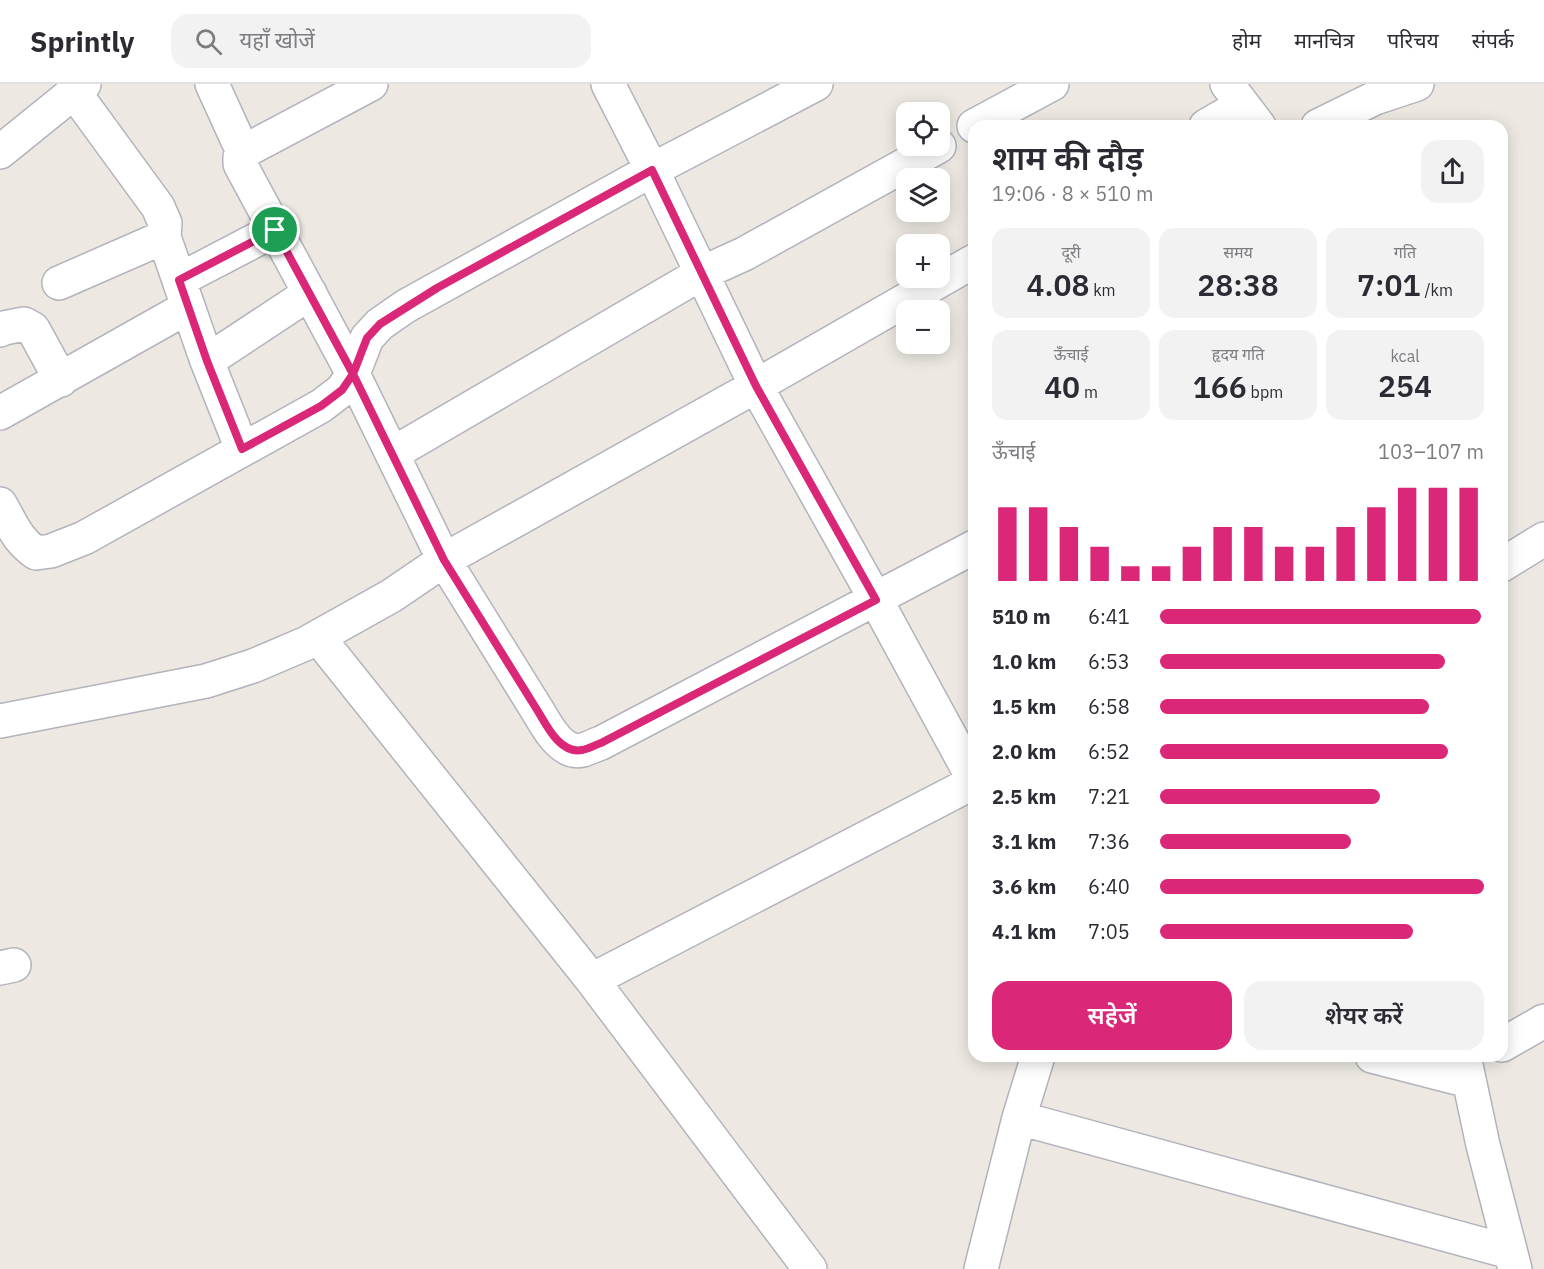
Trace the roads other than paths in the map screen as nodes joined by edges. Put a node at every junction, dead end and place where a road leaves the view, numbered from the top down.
1 (212, 84) edge
2 (371, 84) edge
3 (608, 84) edge
4 (816, 84) edge
5 (1052, 84) edge
6 (1417, 84) edge
7 (79, 88) edge
8 (1243, 105) edge
9 (985, 120) edge
10 (1217, 120) edge
11 (1330, 120) edge
12 (968, 129) edge
13 (950, 139) edge
14 (0, 152) edge
15 (243, 152) junction
16 (919, 156) edge
17 (652, 170) junction
18 (275, 230) junction
19 (164, 237) junction
20 (968, 264) edge
21 (702, 273) junction
22 (59, 283) dead end
23 (184, 293) junction
24 (310, 293) junction
25 (1, 326) edge
26 (207, 361) junction
27 (353, 374) junction
28 (61, 380) junction
29 (756, 386) junction
30 (0, 413) edge
31 (242, 449) junction
32 (392, 454) junction
33 (0, 504) edge
34 (1544, 539) edge
35 (968, 550) edge
36 (444, 560) junction
37 (1508, 561) edge
38 (876, 600) junction
39 (318, 637) junction
40 (0, 721) edge
41 (968, 770) edge
42 (968, 784) edge
43 (591, 980) junction
44 (1544, 1021) edge
45 (1508, 1042) edge
46 (1036, 1062) edge
47 (1446, 1062) edge
48 (1470, 1064) edge
49 (1019, 1118) junction
50 (1512, 1261) edge
51 (810, 1269) edge
52 (981, 1269) edge

1 - 15 street
2 - 15 street
3 - 17 street
4 - 17 street
5 - 9 street
6 - 11 street
7 - 14 street
7 - 19 street
8 - 10 street
12 - 13 street
15 - 18 street
16 - 21 street
17 - 21 street
17 - 27 street
18 - 23 street
18 - 24 street
19 - 22 street
19 - 23 street
20 - 29 street
21 - 29 street
21 - 32 street
23 - 26 street
23 - 28 street
24 - 26 street
24 - 27 street
25 - 28 street
26 - 31 street
27 - 31 street
27 - 32 street
28 - 30 street
29 - 36 street
29 - 38 street
31 - 33 street
32 - 36 street
34 - 37 street
35 - 38 street
36 - 38 street
36 - 39 street
38 - 41 street
39 - 40 street
39 - 43 street
42 - 43 street
43 - 51 street
44 - 45 street
46 - 49 street
47 - 48 street
48 - 50 street
49 - 50 street
49 - 52 street

